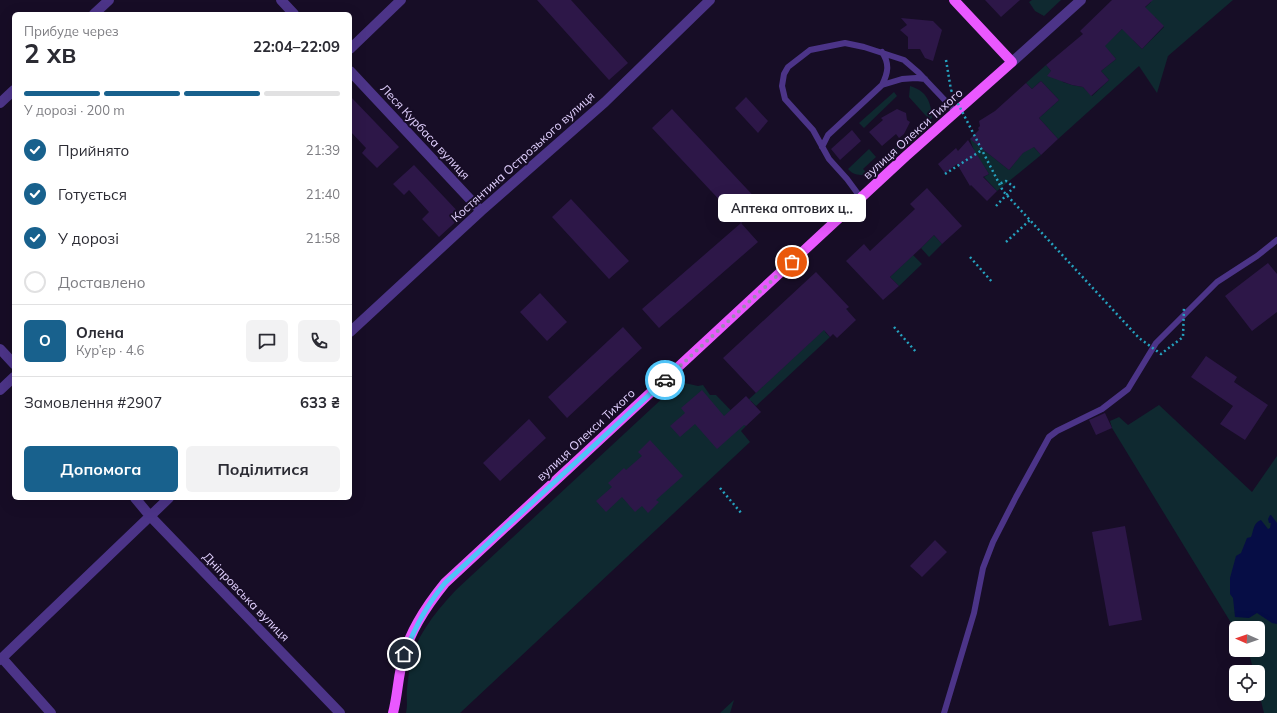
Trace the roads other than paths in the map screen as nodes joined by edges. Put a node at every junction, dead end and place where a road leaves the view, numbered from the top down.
1 (109, 0) edge
2 (281, 0) edge
3 (401, 0) edge
4 (710, 0) edge
5 (954, 0) edge
6 (1081, 0) edge
7 (96, 12) edge
8 (292, 12) edge
9 (352, 47) edge
10 (882, 52) junction
11 (1012, 62) junction
12 (352, 73) edge
13 (925, 80) junction
14 (882, 85) junction
15 (12, 92) edge
16 (0, 103) edge
17 (956, 112) junction
18 (822, 146) junction
19 (861, 198) junction
20 (482, 211) junction
21 (1277, 240) edge
22 (352, 330) edge
23 (0, 349) edge
24 (12, 362) edge
25 (12, 379) edge
26 (0, 390) edge
27 (137, 500) edge
28 (167, 500) edge
29 (150, 516) junction
30 (1, 659) edge
31 (51, 713) edge
32 (340, 713) edge
33 (393, 713) edge
34 (944, 713) edge

1 - 7 street
2 - 8 street
3 - 9 street
4 - 20 street, Костянтина Острозького вулиця
5 - 11 main road
6 - 11 street, вулиця Олекси Тихого
10 - 13 lane
10 - 14 lane
10 - 18 lane
11 - 17 main road, вулиця Олекси Тихого
12 - 20 street, Леся Курбаса вулиця
13 - 14 lane
13 - 17 lane
14 - 18 lane
15 - 16 street
17 - 19 main road, вулиця Олекси Тихого
18 - 19 lane
19 - 33 main road, вулиця Олекси Тихого
20 - 22 street, Костянтина Острозького вулиця
21 - 34 lane
23 - 24 street
25 - 26 street
27 - 29 street, Дніпровська вулиця
28 - 29 street
29 - 30 street
29 - 32 street, Дніпровська вулиця
30 - 31 street

